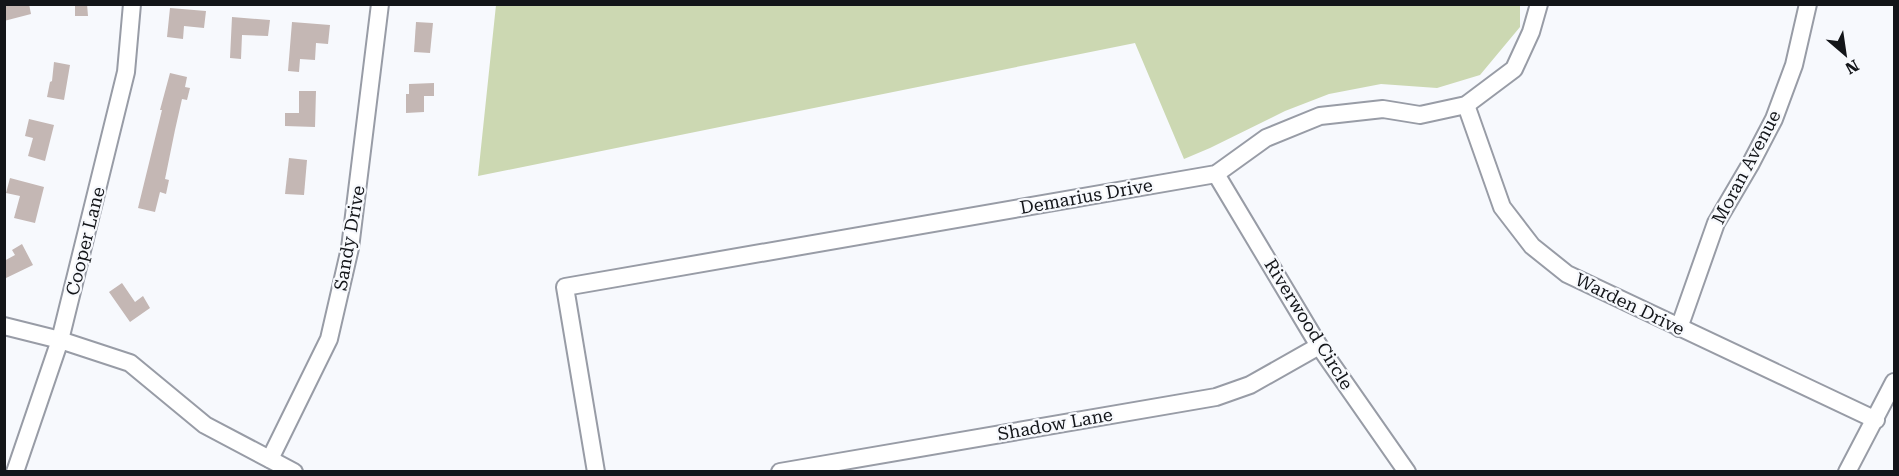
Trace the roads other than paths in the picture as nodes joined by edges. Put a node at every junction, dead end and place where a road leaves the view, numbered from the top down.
1 (132, 4) edge
2 (380, 4) edge
3 (1539, 4) edge
4 (1808, 4) edge
5 (1466, 105) junction
6 (1216, 174) junction
7 (4, 326) edge
8 (1679, 328) junction
9 (60, 340) junction
10 (1319, 346) junction
11 (1894, 382) edge
12 (1876, 420) junction
13 (270, 459) junction
14 (15, 471) edge
15 (294, 471) edge
16 (596, 471) edge
17 (780, 471) edge
18 (1407, 471) edge
19 (1847, 471) edge

1 - 9 street, Cooper Lane
2 - 13 street, Sandy Drive
3 - 5 street, Demarius Drive
4 - 8 street, Moran Avenue
5 - 6 street, Demarius Drive
5 - 8 street, Warden Drive
6 - 10 street, Riverwood Circle
6 - 16 street, Demarius Drive
7 - 9 street
8 - 12 street, Warden Drive
9 - 13 street
9 - 14 street, Cooper Lane
10 - 17 street, Shadow Lane
10 - 18 street, Riverwood Circle
11 - 12 street
12 - 19 street
13 - 15 street

